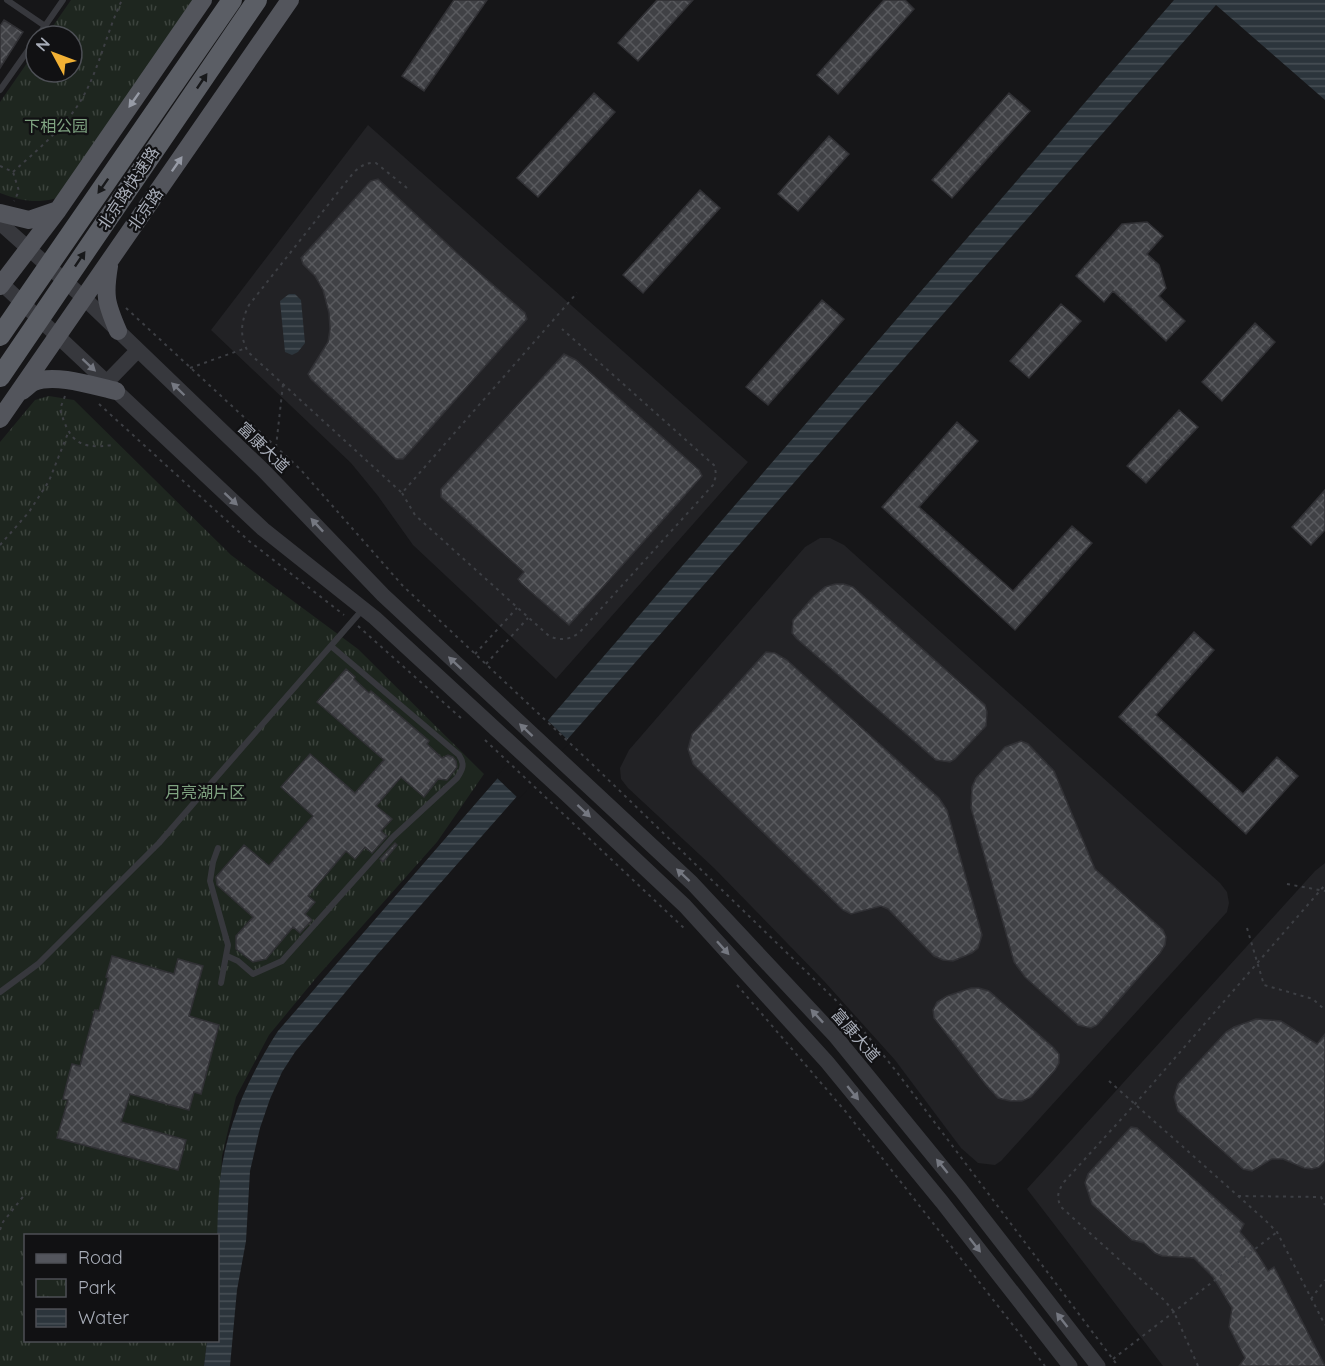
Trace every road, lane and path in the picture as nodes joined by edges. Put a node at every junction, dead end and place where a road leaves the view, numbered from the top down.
1 (7, 0) edge
2 (63, 0) edge
3 (122, 0) edge
4 (203, 0) edge
5 (232, 0) edge
6 (257, 0) edge
7 (290, 0) edge
8 (42, 24) edge
9 (46, 24) edge
10 (24, 56) edge
11 (0, 90) edge
12 (0, 166) edge
13 (13, 172) junction
14 (407, 188) dead end
15 (58, 210) junction
16 (3, 217) edge
17 (29, 248) junction
18 (109, 261) junction
19 (1, 284) edge
20 (577, 293) dead end
21 (84, 298) junction
22 (120, 301) dead end
23 (562, 329) dead end
24 (118, 331) junction
25 (0, 336) edge
26 (58, 336) junction
27 (246, 348) junction
28 (138, 350) junction
29 (190, 368) junction
30 (0, 377) edge
31 (72, 381) junction
32 (284, 384) junction
33 (112, 386) junction
34 (18, 393) junction
35 (95, 400) dead end
36 (0, 419) edge
37 (68, 433) junction
38 (112, 445) dead end
39 (276, 447) junction
40 (402, 493) junction
41 (0, 545) edge
42 (517, 608) junction
43 (364, 609) junction
44 (528, 618) junction
45 (332, 646) junction
46 (475, 654) junction
47 (486, 664) junction
48 (463, 719) dead end
49 (485, 740) dead end
50 (578, 751) dead end
51 (218, 848) dead end
52 (1287, 884) dead end
53 (1325, 885) edge
54 (1320, 890) junction
55 (1325, 891) edge
56 (1247, 928) dead end
57 (692, 935) dead end
58 (228, 956) junction
59 (1257, 963) junction
60 (732, 980) dead end
61 (221, 983) dead end
62 (0, 992) edge
63 (1325, 1010) edge
64 (1109, 1081) dead end
65 (1135, 1104) junction
66 (26, 1193) dead end
67 (1325, 1193) edge
68 (1238, 1196) junction
69 (1321, 1197) junction
70 (1325, 1205) edge
71 (0, 1230) edge
72 (1277, 1232) junction
73 (1325, 1280) edge
74 (1311, 1299) junction
75 (1174, 1312) junction
76 (1325, 1325) edge
77 (1113, 1359) dead end
78 (1046, 1366) edge
79 (1070, 1366) edge
80 (1098, 1366) edge
81 (1198, 1366) edge

1 - 8 lane
2 - 9 lane
3 - 13 path
4 -> 15 main road
5 -> 25 highway, 北京路快速路
30 -> 6 highway, 北京路快速路
18 -> 7 main road, 北京路
10 - 11 lane
12 - 13 path
13 - 16 path
14 - 27 path
15 - 16 main road
15 - 17 main road
16 - 17 street, 富康大道
17 - 19 main road
17 - 21 street, 富康大道
18 - 21 main road, 北京路
18 - 24 main road
19 - 26 street
20 - 40 path
21 - 24 street, 富康大道
21 - 26 main road, 北京路
22 - 29 path
23 - 44 path
24 - 28 street, 富康大道
26 -> 33 street
26 - 34 main road, 北京路
27 - 29 path
27 - 32 path
28 - 33 street
80 -> 28 street, 富康大道
29 - 39 path
31 - 33 main road
31 - 34 main road
31 - 37 path
32 - 39 path
32 - 40 path
33 -> 43 street
34 - 36 main road, 北京路
35 - 48 path
37 - 38 path
37 - 41 path
39 - 46 path
40 - 42 path
42 - 44 path
42 - 46 path
43 - 45 lane
43 -> 79 street
44 - 47 path
45 - 58 lane
45 - 62 lane
46 - 47 path
47 - 50 path
49 - 57 path
51 - 58 lane
52 - 54 path
53 - 54 path
54 - 55 path
54 - 59 path
56 - 59 path
58 - 61 lane
59 - 63 path
59 - 65 path
60 - 78 path
64 - 65 path
65 - 68 path
65 - 75 path
66 - 71 path
67 - 69 path
68 - 69 path
68 - 72 path
69 - 70 path
72 - 74 path
72 - 75 path
73 - 74 path
74 - 76 path
75 - 77 path
75 - 81 path

